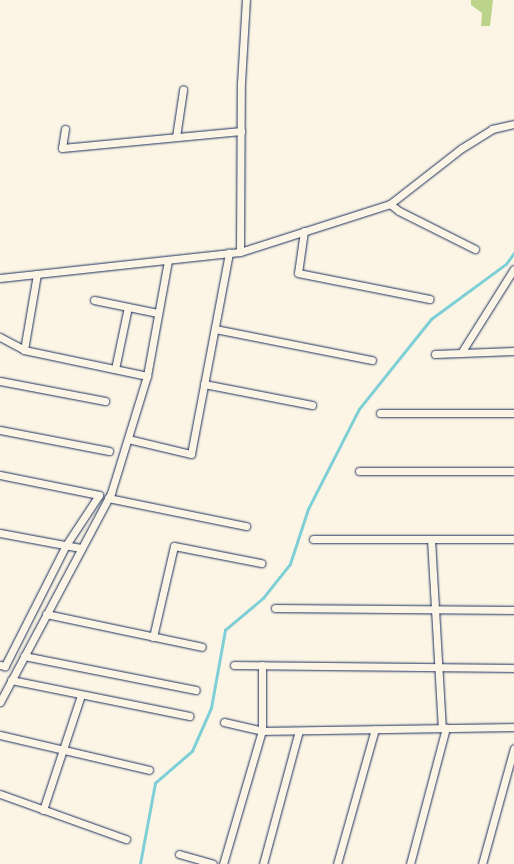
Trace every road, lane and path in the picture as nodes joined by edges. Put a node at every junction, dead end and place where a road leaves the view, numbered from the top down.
1 (246, 0) edge
2 (183, 90) dead end
3 (514, 124) edge
4 (65, 129) dead end
5 (241, 131) junction
6 (176, 137) junction
7 (390, 204) junction
8 (304, 231) junction
9 (475, 249) dead end
10 (240, 252) junction
11 (229, 253) junction
12 (168, 260) junction
13 (514, 268) edge
14 (37, 274) junction
15 (0, 278) edge
16 (429, 299) dead end
17 (94, 300) dead end
18 (128, 307) junction
19 (158, 313) junction
20 (215, 329) junction
21 (0, 337) edge
22 (24, 350) junction
23 (514, 352) edge
24 (461, 353) junction
25 (435, 354) dead end
26 (372, 360) dead end
27 (115, 369) junction
28 (147, 376) junction
29 (0, 381) edge
30 (204, 384) junction
31 (105, 401) dead end
32 (312, 405) dead end
33 (380, 413) dead end
34 (514, 413) edge
35 (0, 430) edge
36 (128, 440) junction
37 (109, 451) dead end
38 (514, 470) edge
39 (359, 471) dead end
40 (0, 476) edge
41 (108, 498) junction
42 (246, 526) dead end
43 (0, 533) edge
44 (313, 539) dead end
45 (431, 539) junction
46 (514, 539) edge
47 (66, 545) junction
48 (81, 548) junction
49 (261, 563) dead end
50 (275, 608) dead end
51 (435, 609) junction
52 (514, 610) edge
53 (46, 614) junction
54 (153, 636) junction
55 (202, 647) dead end
56 (24, 656) junction
57 (0, 665) edge
58 (234, 665) dead end
59 (262, 665) junction
60 (438, 667) junction
61 (514, 668) edge
62 (11, 680) junction
63 (196, 690) dead end
64 (81, 694) junction
65 (0, 702) edge
66 (189, 716) dead end
67 (224, 722) dead end
68 (514, 727) edge
69 (444, 728) junction
70 (375, 729) junction
71 (299, 730) junction
72 (262, 731) junction
73 (0, 736) edge
74 (514, 748) edge
75 (63, 750) junction
76 (149, 770) dead end
77 (0, 794) edge
78 (43, 810) junction
79 (126, 839) dead end
80 (179, 854) dead end
81 (192, 858) junction
82 (186, 864) edge
83 (213, 864) edge
84 (224, 864) edge
85 (264, 864) edge
86 (337, 864) edge
87 (410, 864) edge
88 (482, 864) edge

1 - 5 street
2 - 6 street
3 - 7 street
4 - 6 street
5 - 6 street
5 - 10 street
7 - 8 street
7 - 9 street
8 - 10 street
8 - 16 street
10 - 11 street
11 - 12 street
11 - 20 street
12 - 14 street
12 - 19 street
13 - 24 street
14 - 15 street
14 - 22 street
17 - 18 street
18 - 19 street
18 - 27 street
19 - 28 street
20 - 26 street
20 - 30 street
21 - 22 street
22 - 27 street
23 - 24 street
24 - 25 street
27 - 28 street
28 - 36 street
29 - 31 street
30 - 32 street
30 - 36 street
33 - 34 street
35 - 37 street
36 - 41 street
38 - 39 street
40 - 47 street
41 - 42 street
41 - 48 street
43 - 47 street
44 - 45 street
45 - 46 street
45 - 51 street
47 - 48 street
47 - 57 street
48 - 53 street
49 - 54 street
50 - 51 street
51 - 52 street
51 - 60 street
53 - 54 street
53 - 56 street
54 - 55 street
56 - 62 street
56 - 63 street
58 - 59 street
59 - 60 street
59 - 72 street
60 - 61 street
60 - 69 street
62 - 64 street
62 - 65 street
64 - 66 street
64 - 75 street
67 - 72 street
68 - 69 street
69 - 70 street
69 - 87 street
70 - 71 street
70 - 86 street
71 - 72 street
71 - 85 street
72 - 84 street
73 - 75 street
74 - 88 street
75 - 76 street
75 - 78 street
77 - 78 street
78 - 79 street
80 - 81 street
81 - 82 street
81 - 83 street

